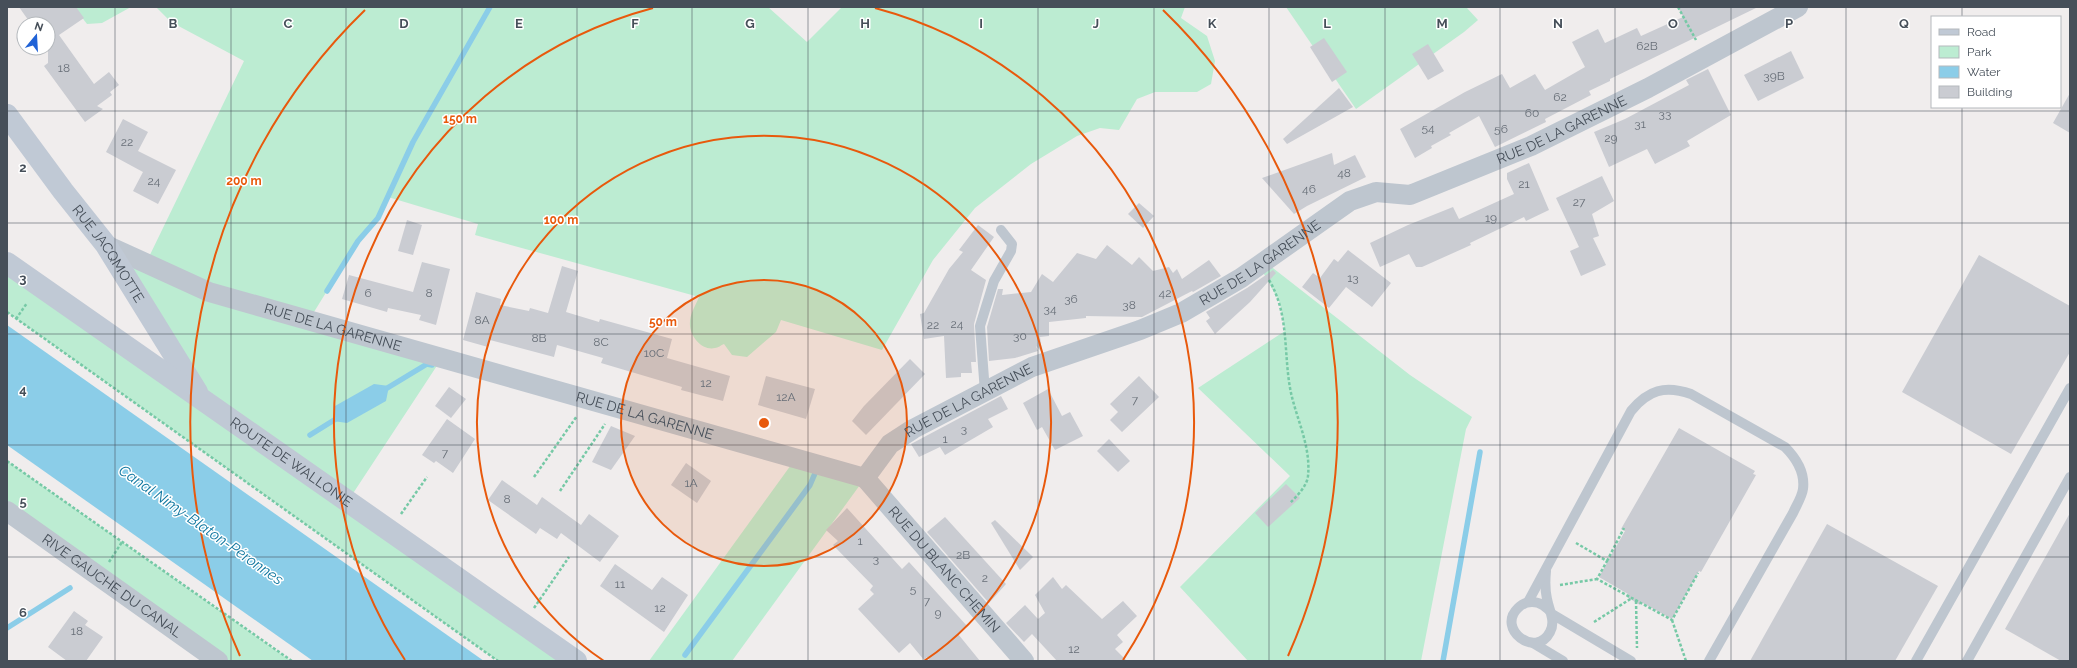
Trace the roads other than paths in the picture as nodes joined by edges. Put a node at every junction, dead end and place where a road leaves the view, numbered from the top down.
1 (1798, 7) edge
2 (7, 115) edge
3 (1001, 230) dead end
4 (106, 245) junction
5 (7, 263) edge
6 (2070, 388) edge
7 (985, 392) junction
8 (202, 399) junction
9 (865, 478) junction
10 (2070, 478) edge
11 (7, 511) edge
12 (1546, 569) junction
13 (1528, 602) junction
14 (1552, 614) junction
15 (1533, 643) junction
16 (1634, 658) edge
17 (1018, 659) edge
18 (1709, 659) edge
19 (218, 661) edge
20 (576, 661) edge
21 (1563, 661) edge
22 (1916, 661) edge
23 (1967, 661) edge

1 - 7 street, RUE DE LA GARENNE
2 - 4 main road, RUE JACQMOTTE
3 - 7 lane
4 - 8 main road, RUE JACQMOTTE
4 - 9 street, RUE DE LA GARENNE
5 - 8 main road, ROUTE DE WALLONIE
6 - 22 lane
7 - 9 street, RUE DE LA GARENNE
8 - 20 main road, ROUTE DE WALLONIE
9 - 17 street, RUE DU BLANC CHEMIN
10 - 23 lane
11 - 19 street, RIVE GAUCHE DU CANAL
12 - 13 lane
12 - 14 lane
12 - 18 lane
13 - 14 lane
13 - 15 lane
14 - 15 lane
14 - 16 lane
15 - 21 lane

